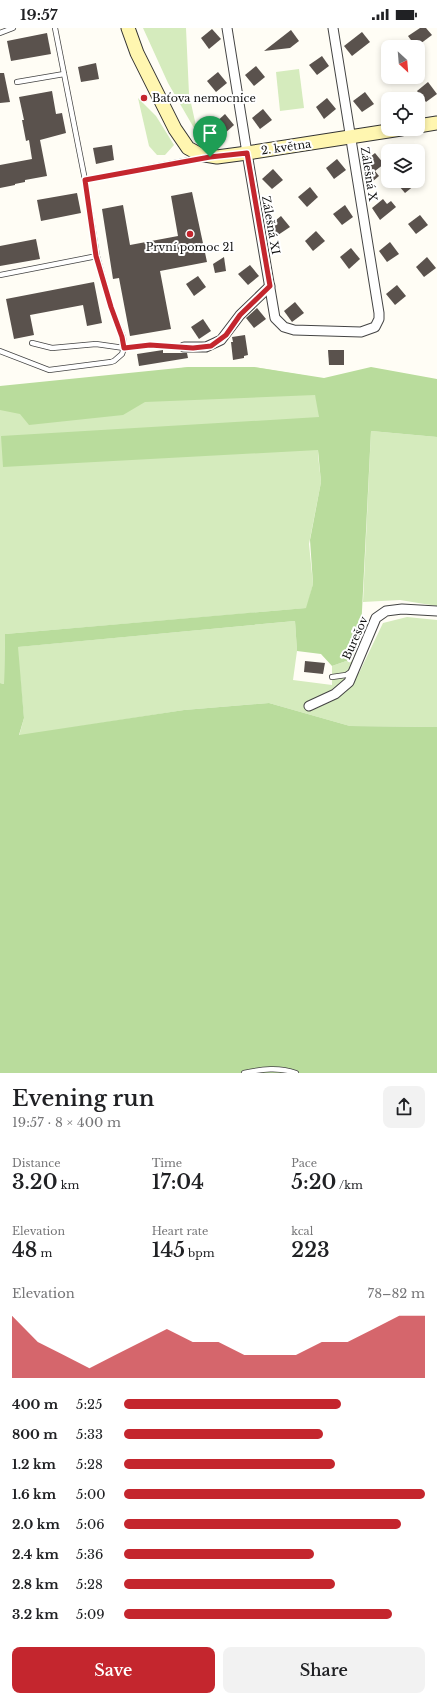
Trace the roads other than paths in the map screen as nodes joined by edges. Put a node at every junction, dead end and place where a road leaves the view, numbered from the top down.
1 (13, 28) edge
2 (55, 28) edge
3 (128, 28) edge
4 (227, 28) edge
5 (333, 28) edge
6 (0, 33) edge
7 (64, 74) junction
8 (17, 82) dead end
9 (437, 123) edge
10 (425, 125) edge
11 (381, 132) edge
12 (351, 138) junction
13 (247, 153) junction
14 (210, 157) junction
15 (85, 180) junction
16 (96, 256) junction
17 (0, 274) edge
18 (270, 286) junction
19 (377, 324) joint
20 (32, 343) dead end
21 (184, 347) joint
22 (124, 348) junction
23 (0, 351) edge
24 (437, 611) edge
25 (355, 669) junction
26 (332, 677) dead end
27 (310, 706) dead end
28 (244, 1073) edge
29 (296, 1073) edge

1 - 6 lane
2 - 7 lane
3 - 14 street, 2. května
4 - 13 street, Zálešná XI
5 - 12 street, Zálešná X
7 - 8 lane
7 - 15 lane
9 - 10 street
11 - 12 street, 2. května
12 - 13 street, 2. května
12 - 19 street, Zálešná X
13 - 14 street, 2. května
13 - 18 street, Zálešná XI
14 - 15 lane
15 - 16 lane
16 - 17 lane
16 - 22 lane
18 - 19 street, Zálešná XI
18 - 21 street
20 - 22 lane
21 - 22 lane
22 - 23 lane
24 - 25 street, Burešov
25 - 26 lane
25 - 27 street, Burešov
28 - 29 lane

